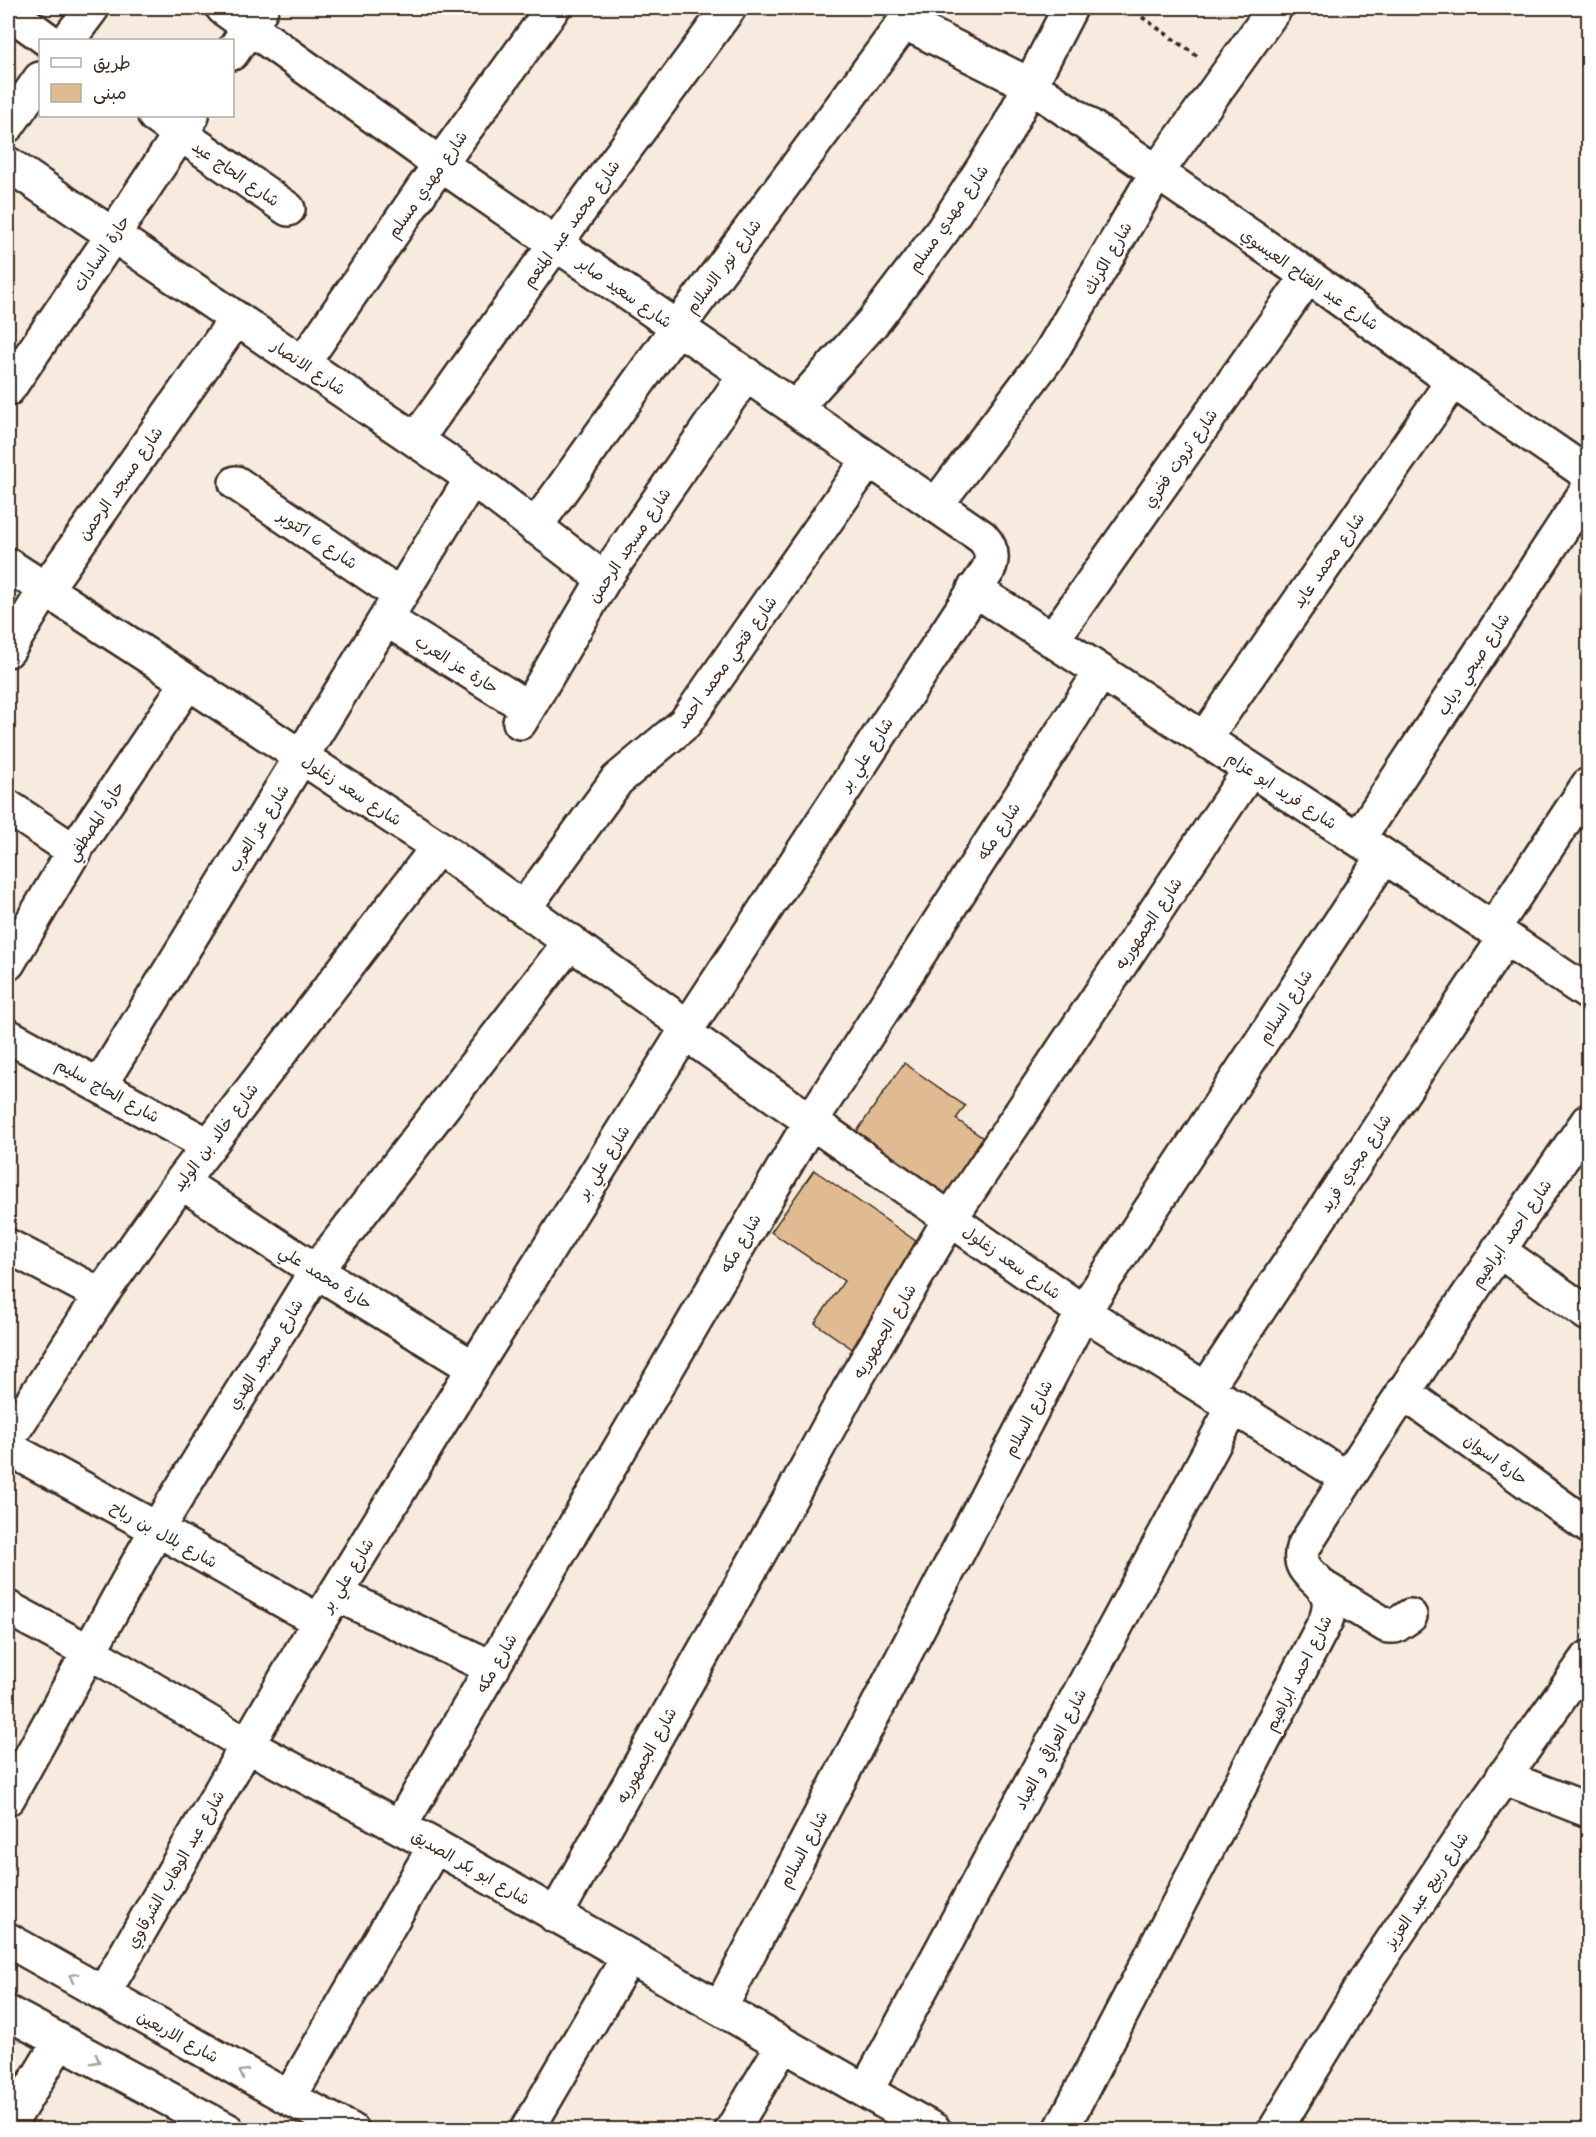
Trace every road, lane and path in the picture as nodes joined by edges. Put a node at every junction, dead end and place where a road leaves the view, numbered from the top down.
1 (92, 8) edge
2 (223, 8) edge
3 (553, 8) edge
4 (729, 8) edge
5 (1070, 8) edge
6 (1275, 8) edge
7 (8, 11) edge
8 (909, 15) edge
9 (1142, 17) dead end
10 (248, 29) edge
11 (47, 39) edge
12 (69, 39) edge
13 (1225, 76) junction
14 (39, 80) edge
15 (1030, 85) junction
16 (176, 121) edge
17 (8, 125) edge
18 (8, 164) edge
19 (440, 164) junction
20 (1157, 172) junction
21 (288, 209) dead end
22 (113, 235) junction
23 (555, 244) junction
24 (1308, 276) junction
25 (236, 319) junction
26 (677, 328) junction
27 (303, 363) junction
28 (746, 374) junction
29 (1453, 381) junction
30 (8, 389) edge
31 (796, 407) junction
32 (416, 440) junction
33 (869, 459) junction
34 (1588, 474) edge
35 (472, 478) junction
36 (236, 483) dead end
37 (1588, 489) edge
38 (936, 505) junction
39 (535, 527) junction
40 (8, 565) edge
41 (604, 579) junction
42 (974, 589) junction
43 (45, 590) junction
44 (393, 607) junction
45 (1052, 640) junction
46 (8, 650) edge
47 (1101, 672) junction
48 (188, 682) junction
49 (524, 715) joint
50 (1204, 739) junction
51 (302, 757) junction
52 (1250, 770) junction
53 (1588, 785) edge
54 (8, 807) edge
55 (438, 847) junction
56 (1371, 848) junction
57 (74, 851) junction
58 (524, 908) junction
59 (1499, 934) junction
60 (570, 941) junction
61 (8, 963) edge
62 (1588, 993) edge
63 (686, 1030) junction
64 (8, 1036) edge
65 (100, 1085) junction
66 (811, 1121) junction
67 (1588, 1121) edge
68 (208, 1145) junction
69 (181, 1182) junction
70 (950, 1219) junction
71 (8, 1246) edge
72 (1498, 1250) junction
73 (316, 1271) junction
74 (102, 1295) junction
75 (1083, 1312) junction
76 (1588, 1314) edge
77 (474, 1368) junction
78 (1206, 1389) junction
79 (1403, 1392) junction
80 (1234, 1406) junction
81 (8, 1439) edge
82 (8, 1448) edge
83 (1347, 1478) junction
84 (1588, 1526) edge
85 (157, 1529) junction
86 (1326, 1589) junction
87 (327, 1607) junction
88 (8, 1608) edge
89 (1410, 1616) dead end
90 (90, 1652) junction
91 (1588, 1658) edge
92 (492, 1668) junction
93 (247, 1745) junction
94 (1503, 1777) junction
95 (8, 1798) edge
96 (1588, 1810) edge
97 (400, 1826) junction
98 (435, 1846) junction
99 (555, 1916) junction
100 (8, 1940) edge
101 (629, 1956) junction
102 (103, 1994) junction
103 (720, 2008) junction
104 (8, 2013) edge
105 (60, 2041) junction
106 (783, 2045) junction
107 (866, 2091) junction
108 (289, 2098) junction
109 (8, 2127) edge
110 (227, 2130) edge
111 (351, 2130) edge
112 (527, 2130) edge
113 (732, 2130) edge
114 (934, 2130) edge
115 (1061, 2130) edge
116 (1275, 2130) edge

1 - 12 street
2 - 10 street, شارع سعيد صابر
3 - 19 street, شارع مهدي مسلم
4 - 23 street, شارع محمد عبد المنعم
5 - 15 street, شارع مهدي مسلم
6 - 13 street, شارع الكرنك
7 - 11 street
8 - 15 street, شارع عبد الفتاح العيسوي
8 - 26 street, شارع نور الاسلام
9 - 13 path
10 - 19 street, شارع سعيد صابر
13 - 20 street, شارع الكرنك
14 - 17 street
15 - 20 street, شارع عبد الفتاح العيسوي
15 - 31 street, شارع مهدي مسلم
16 - 21 street, شارع الحاج عيد
16 - 22 street, حارة السادات
18 - 22 street, شارع الانصار
19 - 23 street, شارع سعيد صابر
19 - 27 street, شارع مهدي مسلم
20 - 24 street, شارع عبد الفتاح العيسوي
20 - 38 street, شارع الكرنك
22 - 25 street, شارع الانصار
22 - 30 street, حارة السادات
23 - 26 street, شارع سعيد صابر
23 - 32 street, شارع محمد عبد المنعم
24 - 29 street, شارع عبد الفتاح العيسوي
24 - 45 street, شارع ثروت فخري
25 - 27 street, شارع الانصار
25 - 43 street, شارع مسجد الرحمن
26 - 28 street, شارع سعيد صابر
26 - 39 street, شارع نور الاسلام
27 - 32 street, شارع الانصار
28 - 31 street, شارع سعيد صابر
28 - 41 street, شارع مسجد الرحمن
29 - 34 street, شارع عبد الفتاح العيسوي
29 - 50 street, شارع محمد عايد
31 - 33 street, شارع سعيد صابر
32 - 35 street, شارع الانصار
33 - 38 street, شارع سعيد صابر
33 - 58 street, شارع فتحي محمد احمد
35 - 39 street, شارع الانصار
35 - 44 street, شارع عز العرب
36 - 44 street, شارع 6 اكتوبر
37 - 56 street, شارع صبحي دياب
38 - 42 street, شارع سعيد صابر
39 - 41 street, شارع الانصار
40 - 43 street, شارع سعد زغلول
41 - 49 street, شارع مسجد الرحمن
42 - 45 street, شارع فريد ابو عزام
42 - 63 street, شارع علي بر
43 - 46 street, شارع مسجد الرحمن
43 - 48 street, شارع سعد زغلول
44 - 49 street, حارة عز العرب
44 - 51 street, شارع عز العرب
45 - 47 street, شارع فريد ابو عزام
47 - 50 street, شارع فريد ابو عزام
47 - 66 street, شارع مكه
48 - 51 street, شارع سعد زغلول
48 - 57 street, حارة المصطفي
50 - 52 street, شارع فريد ابو عزام
51 - 55 street, شارع سعد زغلول
51 - 65 street, شارع عز العرب
52 - 56 street, شارع فريد ابو عزام
52 - 70 street, شارع الجمهوريه
53 - 59 street, شارع مجدي فريد
54 - 57 street
55 - 58 street, شارع سعد زغلول
55 - 68 street, شارع خالد بن الوليد
56 - 59 street, شارع فريد ابو عزام
56 - 75 street, شارع السلام
57 - 61 street, حارة المصطفي
58 - 60 street, شارع سعد زغلول
59 - 62 street, شارع فريد ابو عزام
59 - 78 street, شارع مجدي فريد
60 - 63 street, شارع سعد زغلول
60 - 73 street, شارع مسجد الهدي
63 - 66 street, شارع سعد زغلول
63 - 77 street, شارع علي بر
64 - 65 street, شارع الحاج سليم
65 - 68 street, شارع الحاج سليم
66 - 70 street, شارع سعد زغلول
66 - 92 street, شارع مكه
67 - 72 street, شارع احمد ابراهيم
68 - 69 street, شارع خالد بن الوليد
69 - 73 street, حارة محمد علي
69 - 74 street, شارع خالد بن الوليد
70 - 75 street, شارع سعد زغلول
70 - 99 street, شارع الجمهوريه
71 - 74 street
72 - 76 street
72 - 79 street, شارع احمد ابراهيم
73 - 77 street, حارة محمد علي
73 - 85 street, شارع مسجد الهدي
74 - 81 street, شارع خالد بن الوليد
75 - 78 street, شارع سعد زغلول
75 - 103 street, شارع السلام
77 - 87 street, شارع علي بر
78 - 80 street, شارع سعد زغلول
79 - 83 street, شارع احمد ابراهيم
79 - 84 street, حارة اسوان
80 - 83 street, شارع سعد زغلول
80 - 107 street, شارع العراقي و العباد
82 - 85 street, شارع بلال بن رباح
83 - 86 street, شارع احمد ابراهيم
85 - 87 street, شارع بلال بن رباح
85 - 90 street, شارع مسجد الهدي
86 - 89 street
86 - 115 street, شارع احمد ابراهيم
87 - 92 street, شارع بلال بن رباح
87 - 93 street, شارع علي بر
88 - 90 street, شارع ابو بكر الصديق
90 - 93 street, شارع ابو بكر الصديق
90 - 95 street, شارع مسجد الهدي
91 - 94 street, شارع ربيع عبد العزيز
92 - 97 street, شارع مكه
93 - 97 street, شارع ابو بكر الصديق
93 - 102 street, شارع عبد الوهاب الشرقاوي
94 - 96 street
94 - 116 street, شارع ربيع عبد العزيز
97 - 98 street, شارع ابو بكر الصديق
98 - 99 street, شارع ابو بكر الصديق
98 - 108 street
99 - 101 street, شارع ابو بكر الصديق
102 -> 100 street, شارع الاربعين
101 - 103 street, شارع ابو بكر الصديق
101 - 112 street
108 -> 102 street, شارع الاربعين
103 - 106 street, شارع ابو بكر الصديق
104 - 105 street
105 - 109 street
105 -> 110 street
106 - 107 street, شارع ابو بكر الصديق
106 - 113 street
107 - 114 street, شارع ابو بكر الصديق
108 - 111 street, شارع الاربعين

